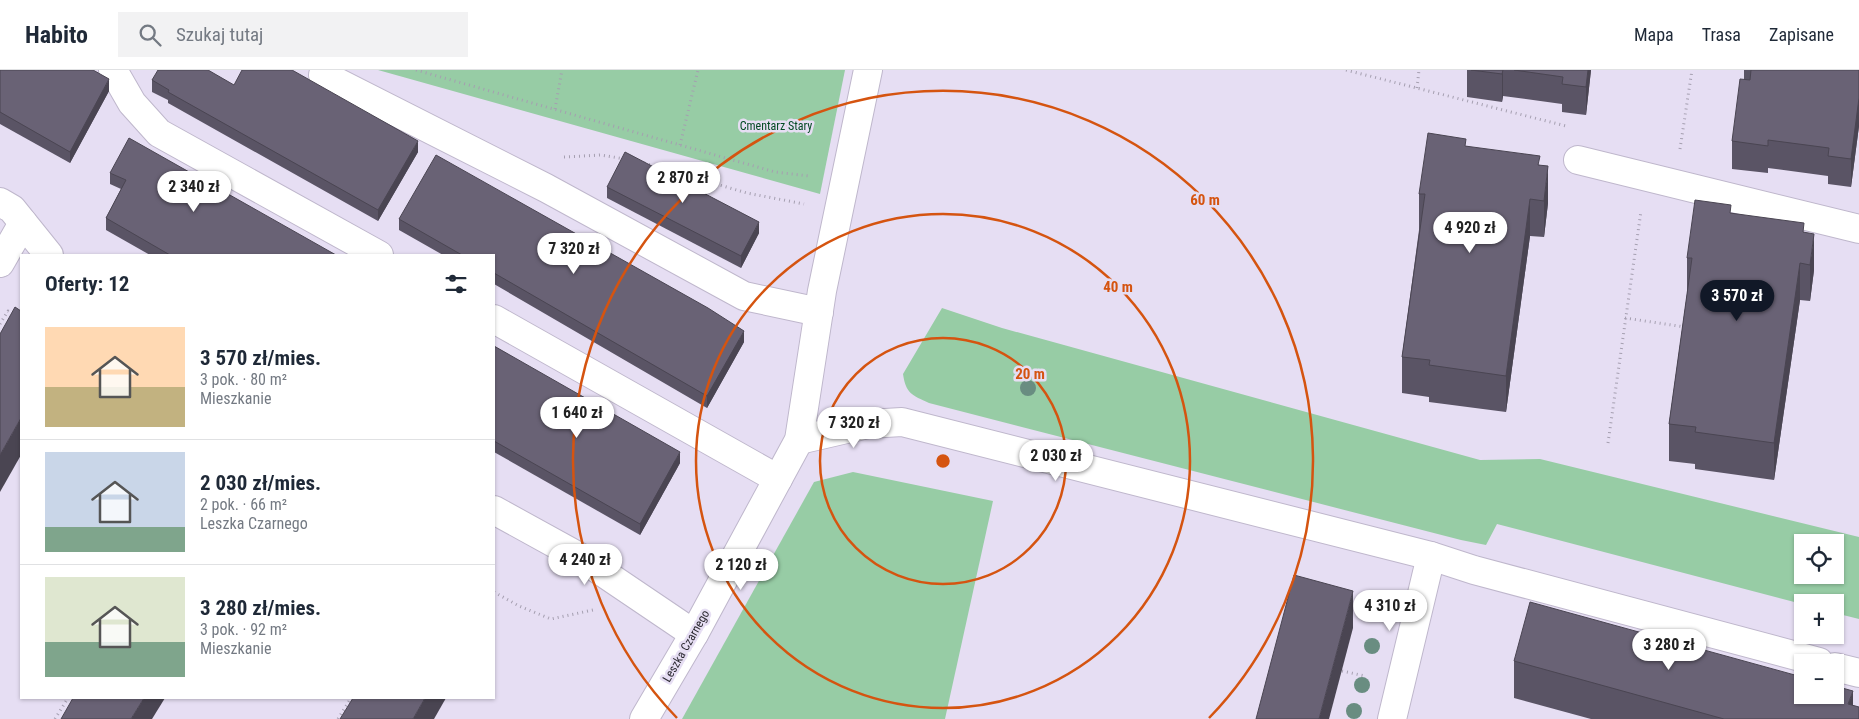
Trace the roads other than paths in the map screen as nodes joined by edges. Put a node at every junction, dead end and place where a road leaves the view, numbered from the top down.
1 (113, 70) edge
2 (868, 70) edge
3 (323, 74) dead end
4 (1578, 160) dead end
5 (0, 202) edge
6 (22, 223) junction
7 (1859, 229) edge
8 (48, 254) edge
9 (376, 254) edge
10 (0, 263) edge
11 (819, 312) junction
12 (495, 320) edge
13 (799, 440) junction
14 (778, 479) junction
15 (495, 511) edge
16 (1431, 556) junction
17 (694, 634) junction
18 (1794, 655) edge
19 (1844, 669) edge
20 (1859, 673) edge
21 (644, 719) edge
22 (1392, 719) edge

1 - 9 street
2 - 11 street, Leszka Czarnego
3 - 11 street
4 - 7 street
5 - 6 street
6 - 8 street
6 - 10 street
11 - 13 street, Leszka Czarnego
12 - 14 street
13 - 14 street, Leszka Czarnego
13 - 16 street
14 - 17 street, Leszka Czarnego
15 - 17 street
16 - 18 street
16 - 22 street
17 - 21 street, Leszka Czarnego
19 - 20 street

